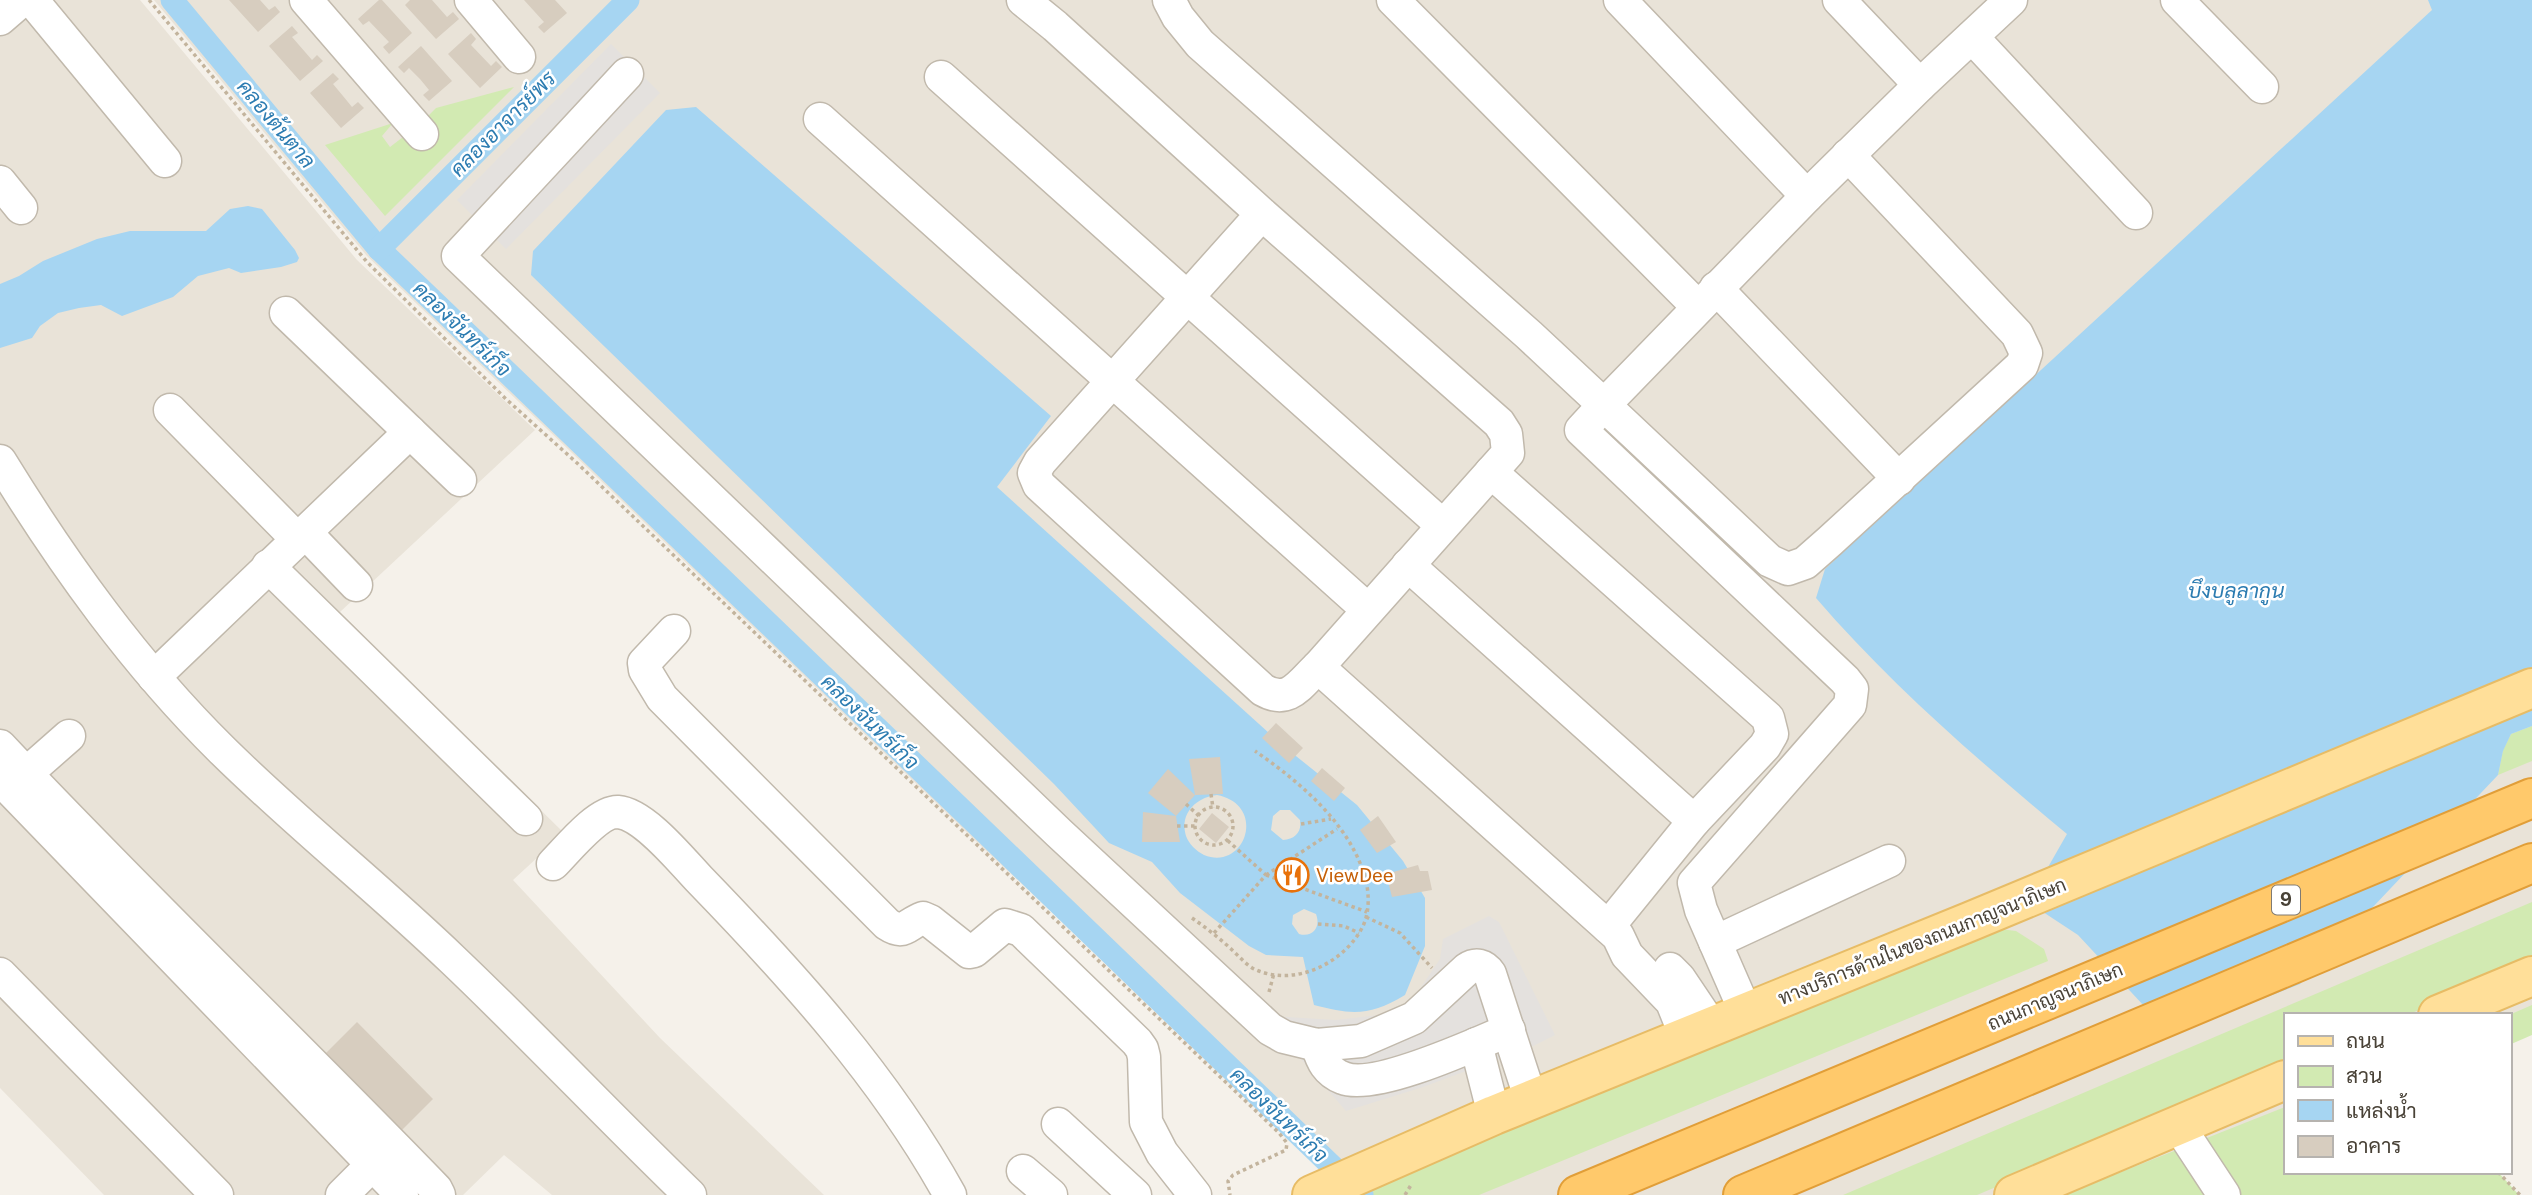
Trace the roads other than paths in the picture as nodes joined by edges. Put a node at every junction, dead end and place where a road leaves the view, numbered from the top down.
1 (22, 0) edge
2 (32, 0) edge
3 (306, 0) edge
4 (471, 0) edge
5 (1023, 0) edge
6 (1169, 0) edge
7 (1393, 0) edge
8 (1620, 0) edge
9 (1839, 0) edge
10 (2011, 0) edge
11 (2177, 0) edge
12 (0, 19) edge
13 (1972, 37) junction
14 (519, 57) dead end
15 (627, 74) dead end
16 (941, 77) dead end
17 (1920, 85) junction
18 (2262, 88) dead end
19 (820, 119) dead end
20 (409, 130) dead end
21 (1848, 155) junction
22 (165, 161) dead end
23 (0, 182) edge
24 (1807, 196) junction
25 (21, 208) dead end
26 (2136, 213) dead end
27 (1262, 214) junction
28 (1187, 297) junction
29 (1707, 298) junction
30 (286, 313) dead end
31 (1112, 380) junction
32 (1604, 405) junction
33 (170, 410) dead end
34 (410, 432) junction
35 (0, 461) edge
36 (1491, 472) junction
37 (1899, 479) junction
38 (460, 480) dead end
39 (1442, 526) junction
40 (300, 535) junction
41 (1408, 565) junction
42 (268, 566) junction
43 (356, 585) dead end
44 (1367, 609) junction
45 (674, 631) dead end
46 (1318, 667) junction
47 (154, 677) junction
48 (2532, 688) edge
49 (69, 736) dead end
50 (0, 746) edge
51 (9, 785) edge
52 (2531, 799) edge
53 (526, 819) dead end
54 (1694, 821) junction
55 (1889, 861) dead end
56 (2532, 863) edge
57 (553, 864) dead end
58 (1613, 931) junction
59 (1715, 942) junction
60 (0, 974) edge
61 (2532, 976) edge
62 (0, 1004) edge
63 (2443, 1013) edge
64 (1715, 1026) junction
65 (1509, 1030) junction
66 (1476, 1044) junction
67 (1317, 1045) junction
68 (2284, 1080) edge
69 (1531, 1100) junction
70 (1494, 1115) junction
71 (1058, 1124) dead end
72 (2178, 1125) junction
73 (383, 1155) junction
74 (1023, 1171) dead end
75 (186, 1195) edge
76 (216, 1195) edge
77 (342, 1195) edge
78 (402, 1195) edge
79 (439, 1195) edge
80 (690, 1195) edge
81 (950, 1195) edge
82 (1051, 1195) edge
83 (1135, 1195) edge
84 (1195, 1195) edge
85 (1312, 1195) edge
86 (1578, 1195) edge
87 (1743, 1195) edge
88 (2014, 1195) edge
89 (2224, 1195) edge

1 - 12 street
2 - 22 street
3 - 20 street
4 - 14 street
5 - 27 street
6 - 32 street
7 - 29 street
8 - 24 street
9 - 17 street
10 - 13 street
11 - 18 street
13 - 17 street
13 - 26 street
15 - 67 street
16 - 28 street
17 - 21 street
19 - 31 street
21 - 24 street
21 - 37 street
23 - 25 street
24 - 29 street
27 - 28 street
27 - 36 street
28 - 31 street
28 - 39 street
29 - 32 street
29 - 37 street
30 - 34 street
31 - 44 street
31 - 46 street
32 - 37 street
32 - 59 street
33 - 40 street
34 - 38 street
34 - 40 street
35 - 47 street
36 - 39 street
36 - 54 street
39 - 41 street
40 - 42 street
40 - 43 street
41 - 44 street
41 - 54 street
42 - 47 street
42 - 53 street
44 - 46 street
45 - 84 street
46 - 58 street
47 - 80 street
48 - 64 main road, ทางบริการด้านในของถนนกาญจนาภิเษก
49 - 51 street
50 - 51 street
51 - 73 street
52 - 86 highway, ถนนกาญจนาภิเษก / 9
54 - 58 street
55 - 59 street
56 - 87 highway
57 - 81 street
58 - 64 street
59 - 64 street
60 - 76 street
61 - 63 main road
62 - 75 street
64 - 69 main road, ทางบริการด้านในของถนนกาญจนาภิเษก
65 - 66 street
65 - 67 street
65 - 69 street
66 - 67 street
66 - 70 street
68 - 72 main road
69 - 70 main road, ทางบริการด้านในของถนนกาญจนาภิเษก
70 - 85 main road, ทางบริการด้านในของถนนกาญจนาภิเษก
71 - 83 street
72 - 88 main road
72 - 89 street
73 - 77 street
73 - 78 street
73 - 79 street
74 - 82 street

